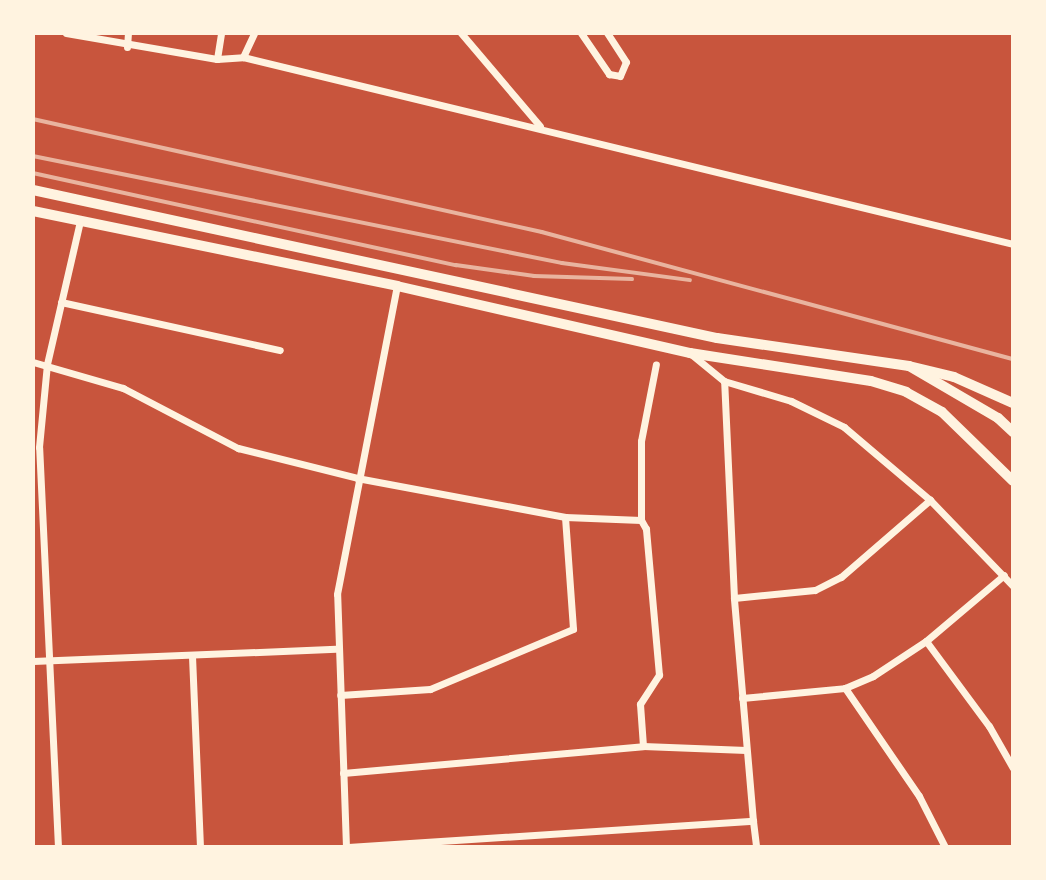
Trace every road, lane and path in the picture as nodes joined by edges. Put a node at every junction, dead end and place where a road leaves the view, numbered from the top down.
1 (66, 33) edge
2 (128, 33) edge
3 (222, 33) edge
4 (254, 33) edge
5 (461, 33) edge
6 (581, 33) edge
7 (607, 33) edge
8 (127, 47) junction
9 (243, 57) junction
10 (217, 59) junction
11 (541, 127) junction
12 (33, 190) edge
13 (33, 211) edge
14 (79, 221) junction
15 (1013, 244) edge
16 (397, 286) junction
17 (61, 302) junction
18 (280, 349) dead end
19 (690, 354) junction
20 (33, 362) edge
21 (47, 364) junction
22 (656, 364) dead end
23 (909, 366) junction
24 (724, 381) junction
25 (1013, 403) edge
26 (1013, 432) edge
27 (357, 478) junction
28 (1013, 481) edge
29 (930, 500) junction
30 (565, 517) junction
31 (641, 520) junction
32 (37, 533) edge
33 (1004, 575) junction
34 (1013, 586) edge
35 (734, 598) junction
36 (926, 641) junction
37 (336, 649) junction
38 (192, 656) junction
39 (46, 661) junction
40 (33, 662) edge
41 (845, 688) junction
42 (340, 695) junction
43 (741, 698) junction
44 (643, 746) junction
45 (746, 750) junction
46 (1013, 768) edge
47 (343, 773) junction
48 (753, 821) junction
49 (58, 847) edge
50 (200, 847) edge
51 (347, 847) edge
52 (756, 847) edge
53 (946, 847) edge

1 - 8 street
2 - 8 street
3 - 10 street
4 - 9 street
5 - 11 street
6 - 7 street
8 - 10 street
9 - 10 street
9 - 11 street
11 - 15 street
12 - 23 main road
13 - 14 main road
14 - 16 main road
14 - 17 street
16 - 19 main road
16 - 27 street
17 - 18 street
17 - 21 street
19 - 24 street
19 - 28 main road
20 - 21 street
21 - 27 street
21 - 32 street
22 - 31 street
23 - 25 main road
23 - 26 main road
24 - 29 street
24 - 35 street
27 - 30 street
27 - 37 street
29 - 33 street
29 - 35 street
30 - 31 street
30 - 42 street
31 - 44 street
32 - 39 street
33 - 34 street
33 - 36 street
35 - 43 street
36 - 41 street
36 - 46 street
37 - 38 street
37 - 42 street
38 - 39 street
38 - 50 street
39 - 40 street
39 - 49 street
41 - 43 street
41 - 53 street
42 - 47 street
43 - 45 street
44 - 45 street
44 - 47 street
45 - 48 street
47 - 51 street
48 - 51 street
48 - 52 street

